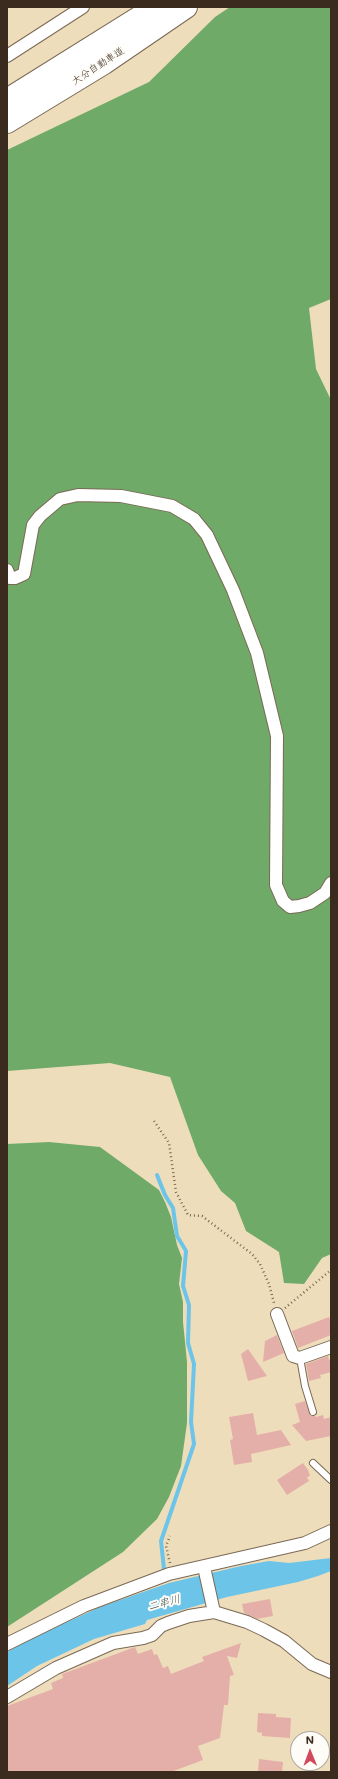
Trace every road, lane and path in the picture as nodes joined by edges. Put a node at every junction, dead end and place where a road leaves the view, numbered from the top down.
1 (83, 7) edge
2 (156, 7) edge
3 (186, 7) edge
4 (7, 56) edge
5 (10, 98) edge
6 (7, 122) edge
7 (7, 570) edge
8 (331, 883) edge
9 (154, 1121) dead end
10 (331, 1270) edge
11 (277, 1314) junction
12 (331, 1348) edge
13 (300, 1358) junction
14 (314, 1412) dead end
15 (313, 1463) dead end
16 (331, 1480) edge
17 (331, 1531) edge
18 (170, 1536) dead end
19 (204, 1567) junction
20 (172, 1574) junction
21 (214, 1612) junction
22 (7, 1644) edge
23 (331, 1672) edge
24 (7, 1697) edge

1 - 4 street
2 - 5 highway, 大分自動車道
3 - 6 highway, 大分自動車道
7 - 8 street
9 - 11 path
10 - 11 path
11 - 13 street
12 - 13 street
13 - 14 lane
15 - 16 lane
17 - 19 street
18 - 20 path
19 - 20 street
19 - 21 street
20 - 22 street
21 - 23 street
21 - 24 street

